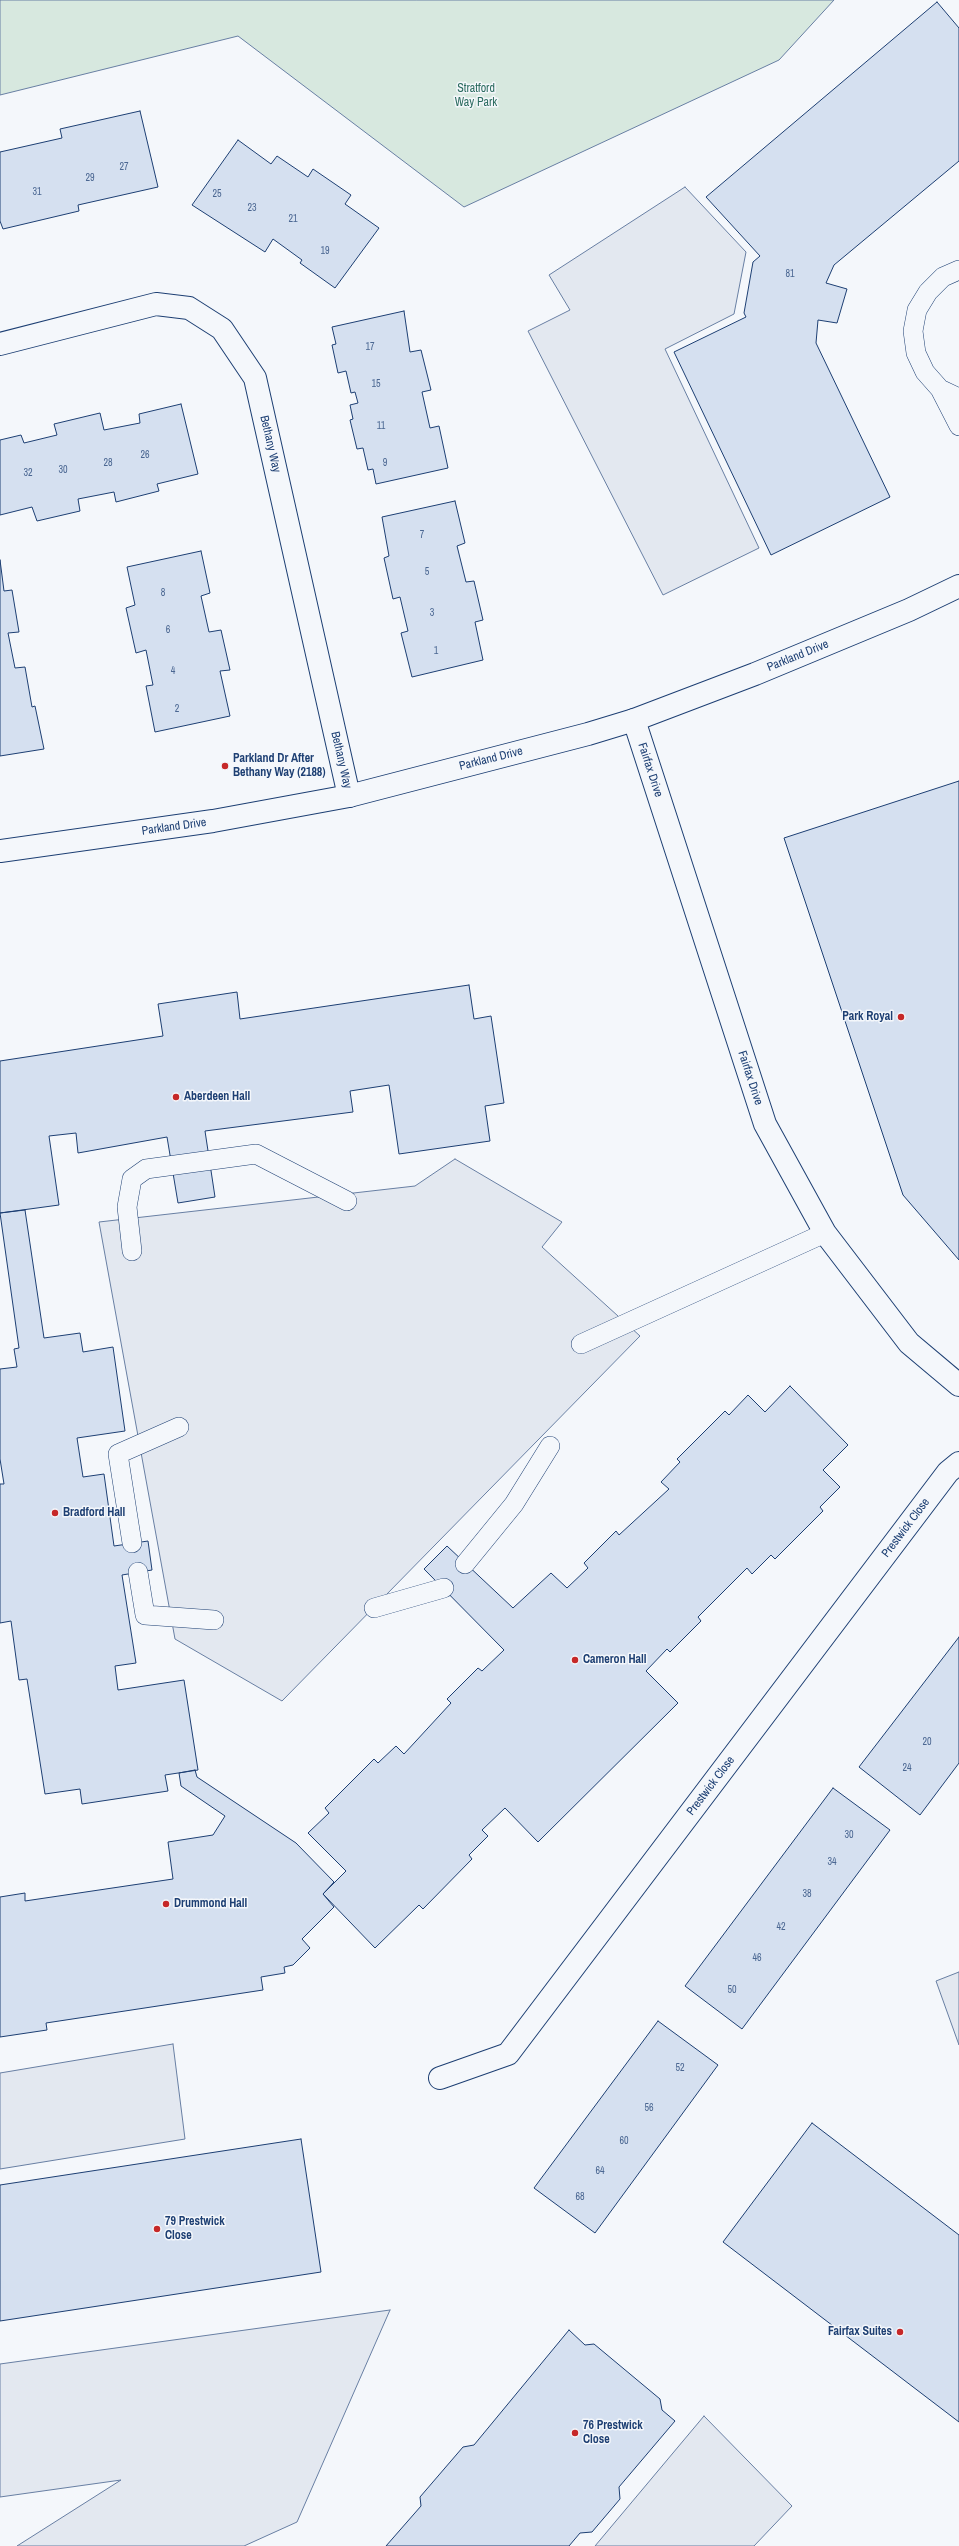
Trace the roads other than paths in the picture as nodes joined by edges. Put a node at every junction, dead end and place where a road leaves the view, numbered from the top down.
1 (959, 270) edge
2 (0, 344) edge
3 (940, 389) junction
4 (959, 398) edge
5 (959, 426) edge
6 (959, 586) edge
7 (634, 720) junction
8 (349, 796) junction
9 (0, 851) edge
10 (347, 1201) dead end
11 (825, 1232) junction
12 (132, 1251) dead end
13 (581, 1344) dead end
14 (959, 1385) edge
15 (179, 1427) dead end
16 (550, 1446) dead end
17 (959, 1463) edge
18 (132, 1543) dead end
19 (465, 1564) dead end
20 (138, 1572) dead end
21 (444, 1588) dead end
22 (374, 1608) dead end
23 (214, 1620) dead end
24 (440, 2078) dead end

1 - 3 lane
2 - 8 street, Bethany Way
3 - 4 lane
3 - 5 lane
6 - 7 street, Parkland Drive
7 - 8 street, Parkland Drive
7 - 11 street, Fairfax Drive
8 - 9 street, Parkland Drive
10 - 12 lane
11 - 13 lane
11 - 14 street, Fairfax Drive
15 - 18 lane
16 - 19 lane
17 - 24 street, Prestwick Close
20 - 23 lane
21 - 22 lane

